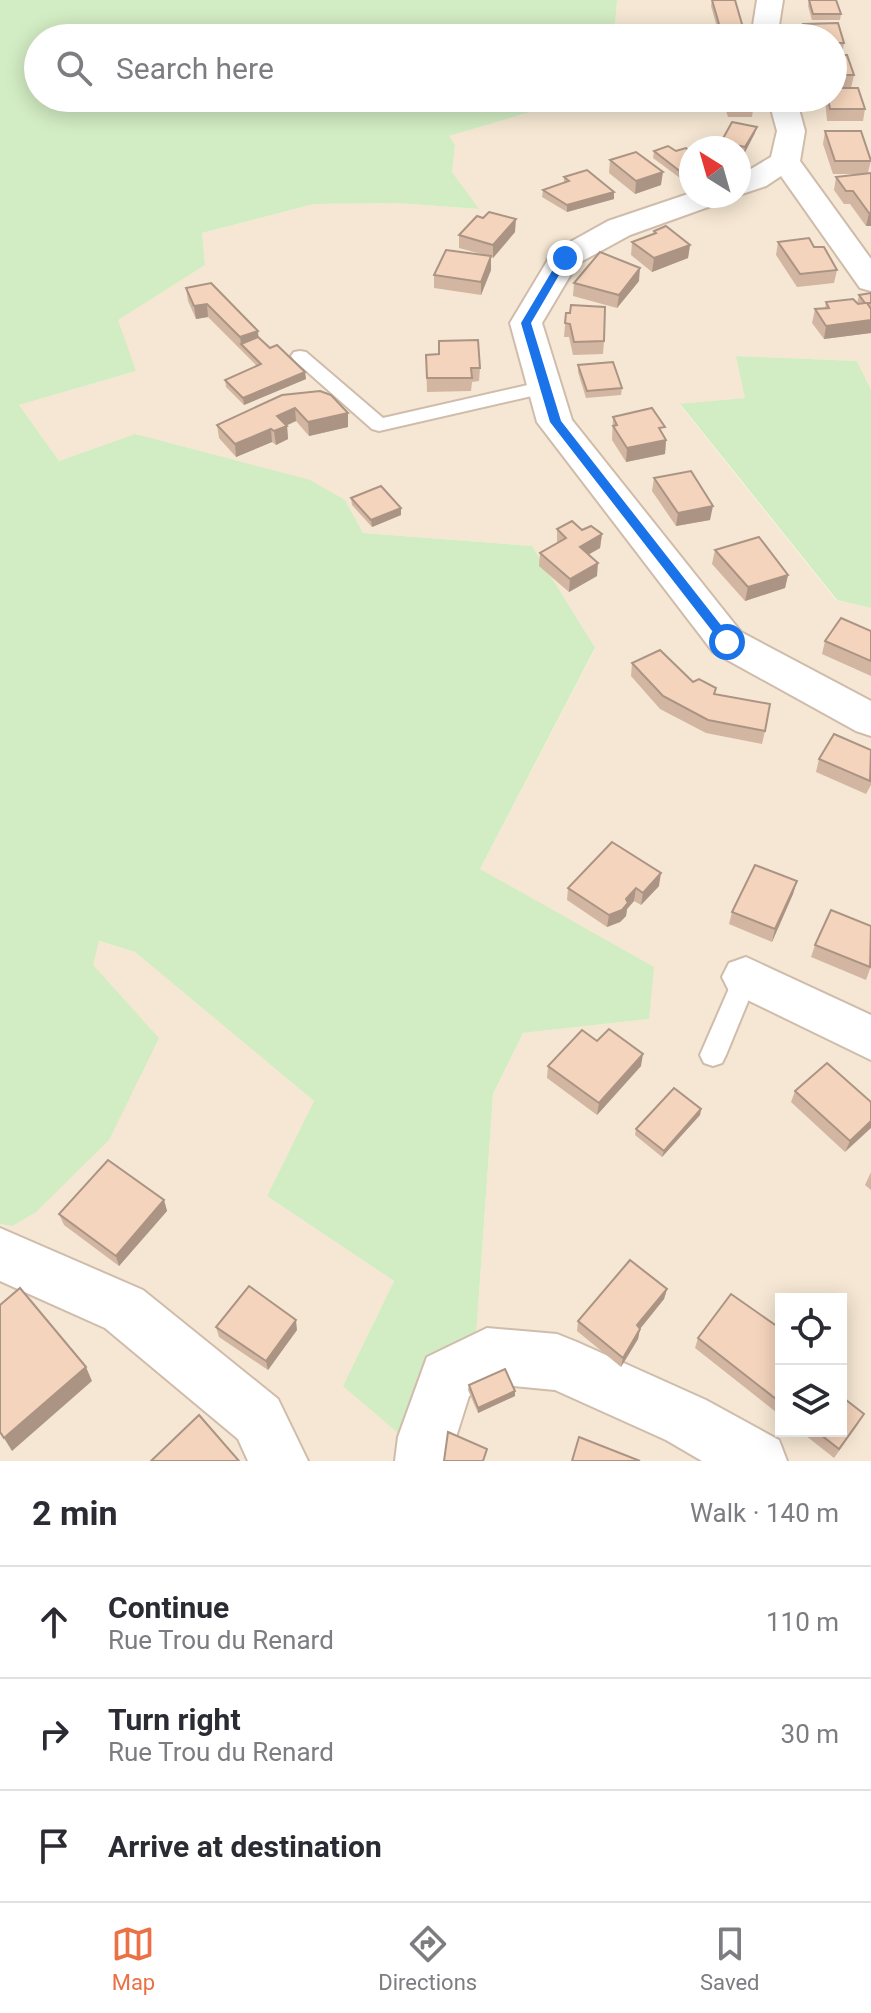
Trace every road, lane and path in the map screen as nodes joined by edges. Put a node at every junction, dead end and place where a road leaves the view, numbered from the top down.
1 (770, 0) edge
2 (766, 24) edge
3 (786, 112) edge
4 (785, 161) junction
5 (751, 182) edge
6 (679, 207) edge
7 (871, 281) edge
8 (300, 356) dead end
9 (545, 387) junction
10 (871, 720) edge
11 (746, 977) joint
12 (871, 1039) edge
13 (713, 1055) dead end
14 (0, 1254) edge
15 (279, 1461) edge
16 (424, 1461) edge
17 (758, 1461) edge

1 - 2 street
3 - 4 street
4 - 5 street
4 - 7 street
6 - 9 street
8 - 9 lane
9 - 10 street
11 - 12 street
11 - 13 lane
14 - 15 street
16 - 17 street

